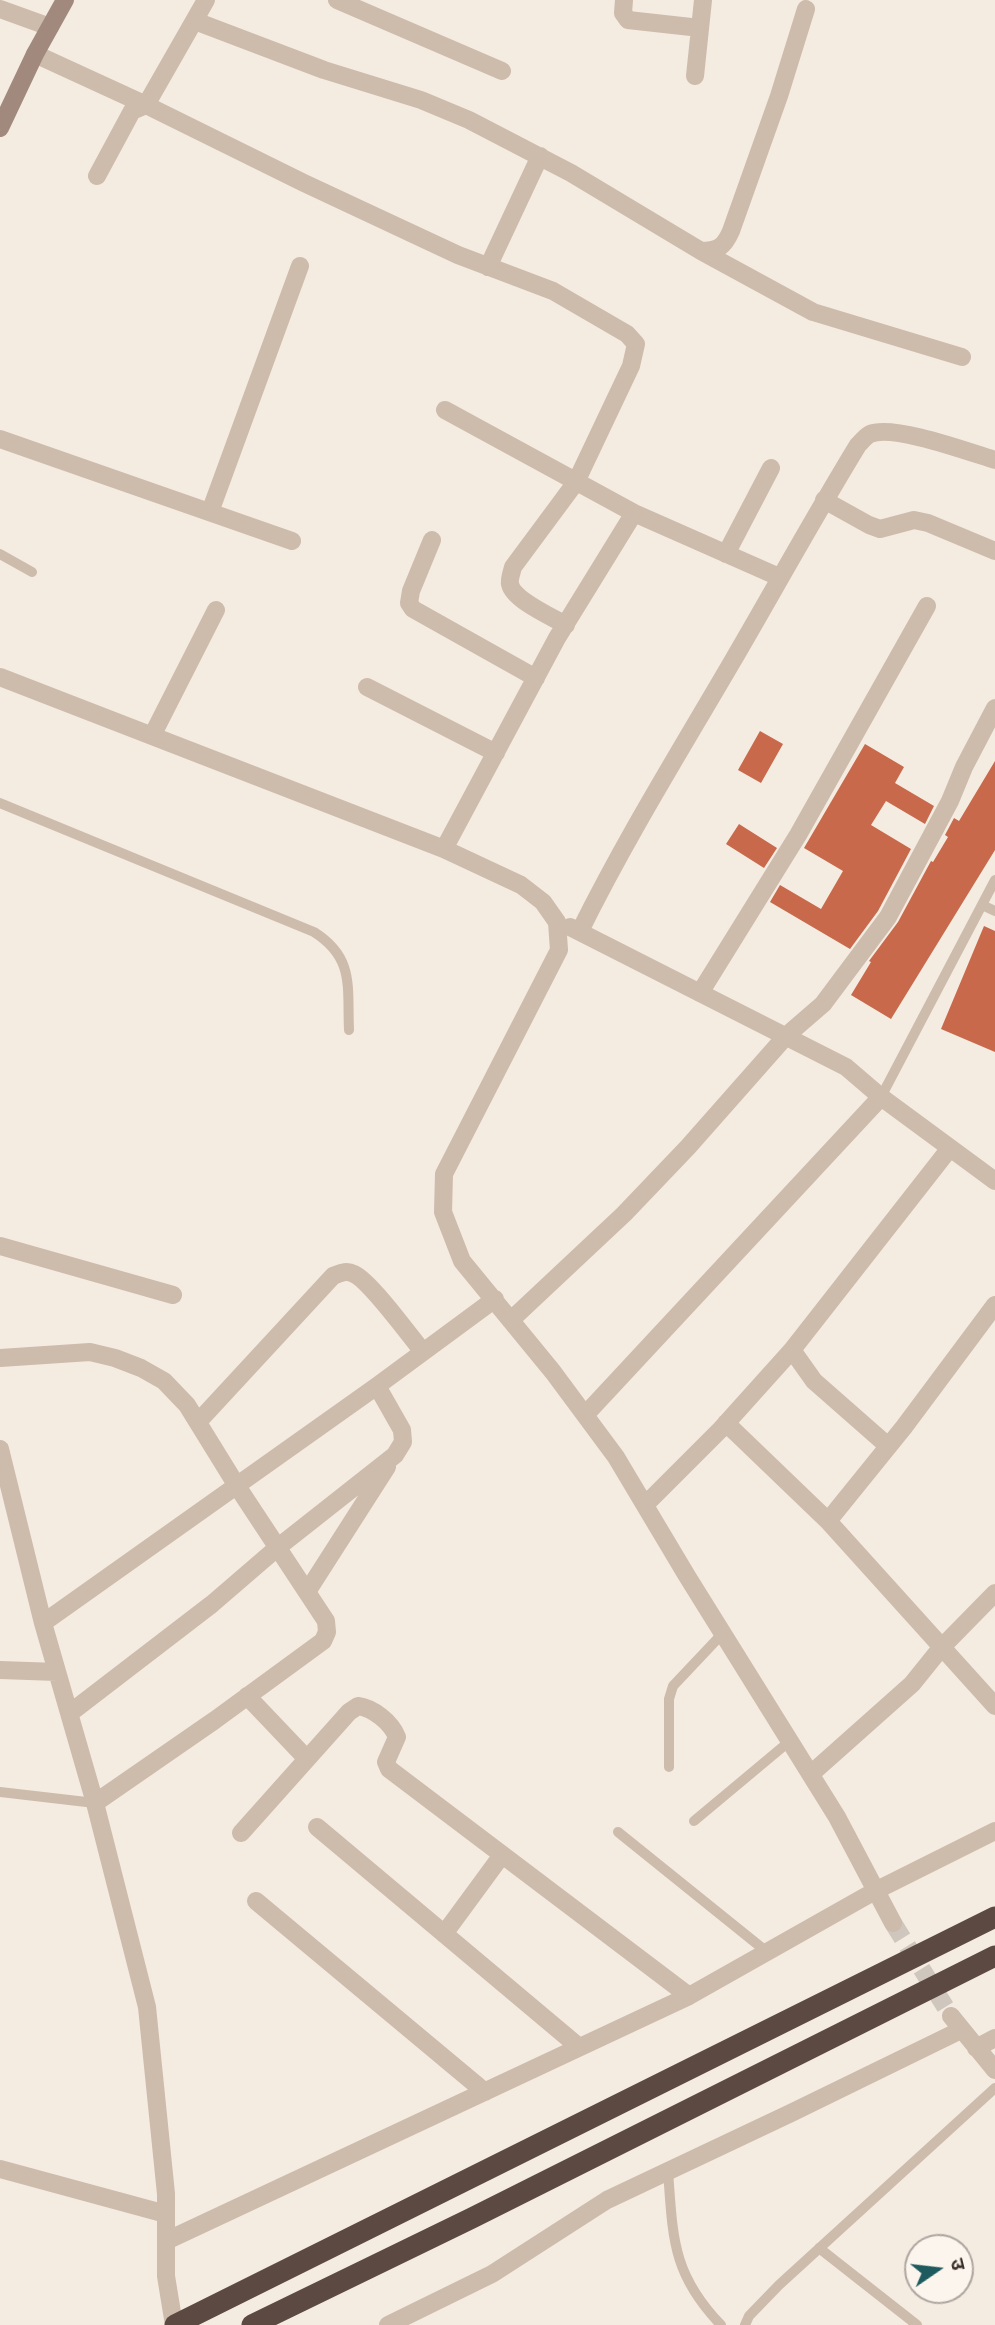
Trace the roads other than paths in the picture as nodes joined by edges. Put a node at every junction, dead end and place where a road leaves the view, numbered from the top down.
1 (65, 0) edge
2 (206, 0) edge
3 (337, 0) edge
4 (624, 0) edge
5 (704, 0) edge
6 (0, 9) edge
7 (806, 9) dead end
8 (194, 21) junction
9 (50, 27) junction
10 (700, 29) junction
11 (35, 54) junction
12 (502, 71) dead end
13 (695, 76) dead end
14 (146, 105) junction
15 (4, 109) edge
16 (0, 128) edge
17 (540, 156) junction
18 (97, 176) dead end
19 (701, 251) junction
20 (300, 266) dead end
21 (488, 267) junction
22 (962, 357) dead end
23 (445, 410) dead end
24 (0, 439) edge
25 (995, 460) edge
26 (771, 468) dead end
27 (576, 482) junction
28 (824, 500) junction
29 (210, 512) junction
30 (634, 513) junction
31 (432, 540) dead end
32 (292, 541) dead end
33 (995, 551) edge
34 (0, 554) edge
35 (726, 554) junction
36 (32, 572) dead end
37 (779, 577) junction
38 (927, 606) dead end
39 (216, 610) dead end
40 (566, 625) junction
41 (0, 677) edge
42 (536, 678) junction
43 (367, 687) dead end
44 (995, 708) edge
45 (152, 736) junction
46 (496, 753) junction
47 (0, 803) edge
48 (444, 849) junction
49 (995, 880) edge
50 (982, 905) junction
51 (995, 911) edge
52 (557, 922) junction
53 (580, 931) junction
54 (700, 993) junction
55 (349, 1030) dead end
56 (786, 1036) junction
57 (881, 1097) junction
58 (950, 1148) junction
59 (995, 1181) edge
60 (0, 1247) edge
61 (173, 1295) dead end
62 (495, 1299) junction
63 (995, 1305) edge
64 (511, 1320) junction
65 (792, 1350) junction
66 (423, 1352) junction
67 (0, 1358) edge
68 (377, 1387) junction
69 (586, 1414) junction
70 (198, 1422) junction
71 (726, 1423) junction
72 (888, 1446) junction
73 (0, 1449) edge
74 (395, 1455) junction
75 (3, 1480) edge
76 (237, 1486) junction
77 (645, 1505) junction
78 (828, 1521) junction
79 (277, 1548) junction
80 (307, 1592) junction
81 (995, 1593) edge
82 (43, 1623) junction
83 (723, 1633) junction
84 (941, 1648) junction
85 (0, 1671) edge
86 (57, 1672) junction
87 (247, 1696) junction
88 (995, 1706) edge
89 (70, 1713) junction
90 (791, 1740) junction
91 (307, 1759) junction
92 (669, 1767) dead end
93 (812, 1773) junction
94 (0, 1792) edge
95 (95, 1802) junction
96 (694, 1821) dead end
97 (317, 1827) dead end
98 (995, 1831) edge
99 (618, 1832) dead end
100 (241, 1833) dead end
101 (502, 1855) junction
102 (875, 1891) junction
103 (256, 1901) dead end
104 (995, 1917) edge
105 (894, 1923) tunnel mouth
106 (444, 1934) junction
107 (766, 1952) junction
108 (995, 1956) edge
109 (688, 1996) junction
110 (995, 2038) edge
111 (579, 2047) junction
112 (976, 2048) junction
113 (995, 2070) edge
114 (995, 2088) edge
115 (485, 2092) junction
116 (0, 2169) edge
117 (668, 2171) junction
118 (166, 2214) junction
119 (166, 2241) junction
120 (819, 2248) junction
121 (174, 2325) edge
122 (252, 2325) edge
123 (388, 2325) edge
124 (722, 2325) edge
125 (745, 2325) edge
126 (917, 2325) edge

1 - 9 street
2 - 8 street
3 - 12 street
4 - 10 street
5 - 10 street
6 - 9 street
7 - 19 street
8 - 14 street
8 - 17 street
9 - 11 street
10 - 13 street
11 - 14 street
11 - 15 street
14 - 18 street
14 - 21 street
15 - 16 street
17 - 19 street
17 - 21 street
19 - 22 street
20 - 29 street
21 - 27 street
23 - 27 street
24 - 29 street
25 - 28 street
26 - 35 street
27 - 30 street
27 - 40 street
28 - 33 street
28 - 37 street
29 - 32 street
30 - 35 street
30 - 40 street
31 - 42 street
34 - 36 lane
35 - 37 street
37 - 53 street
38 - 54 street
39 - 45 street
40 - 42 street
41 - 45 street
42 - 46 street
43 - 46 street
44 - 56 street
45 - 48 street
46 - 48 street
47 - 55 lane
48 - 52 street
49 - 50 lane
50 - 51 lane
50 - 57 lane
52 - 53 street
52 - 62 street
53 - 54 street
54 - 56 street
56 - 57 street
56 - 64 street
57 - 58 street
57 - 69 street
58 - 59 street
58 - 65 street
60 - 61 street
62 - 64 street
62 - 66 street
63 - 72 street
64 - 69 street
65 - 71 street
65 - 72 street
66 - 68 street
66 - 70 street
67 - 70 street
68 - 74 street
68 - 76 street
69 - 77 street
70 - 76 street
71 - 77 street
71 - 78 street
72 - 78 street
73 - 75 street
74 - 79 street
74 - 80 street
75 - 82 street
76 - 79 street
76 - 82 street
77 - 83 street
78 - 84 street
79 - 80 street
79 - 89 street
80 - 87 street
81 - 84 street
82 - 86 street
83 - 90 street
83 - 92 lane
84 - 88 street
84 - 93 street
85 - 86 street
86 - 89 street
87 - 91 street
87 - 95 street
89 - 95 street
90 - 93 street
90 - 96 lane
91 - 100 street
91 - 101 street
93 - 102 street
94 - 95 lane
95 - 118 street
97 - 106 street
98 - 102 street
99 - 107 lane
101 - 106 street
101 - 109 street
102 - 105 street
102 - 107 street
103 - 115 street
104 - 121 highway
106 - 111 street
107 - 109 street
108 - 122 highway
109 - 111 street
110 - 112 street
111 - 115 street
112 - 113 street
112 - 117 street
114 - 120 lane
115 - 119 street
116 - 118 street
117 - 123 street
117 - 124 lane
118 - 119 street
119 - 121 street
120 - 125 lane
120 - 126 lane

